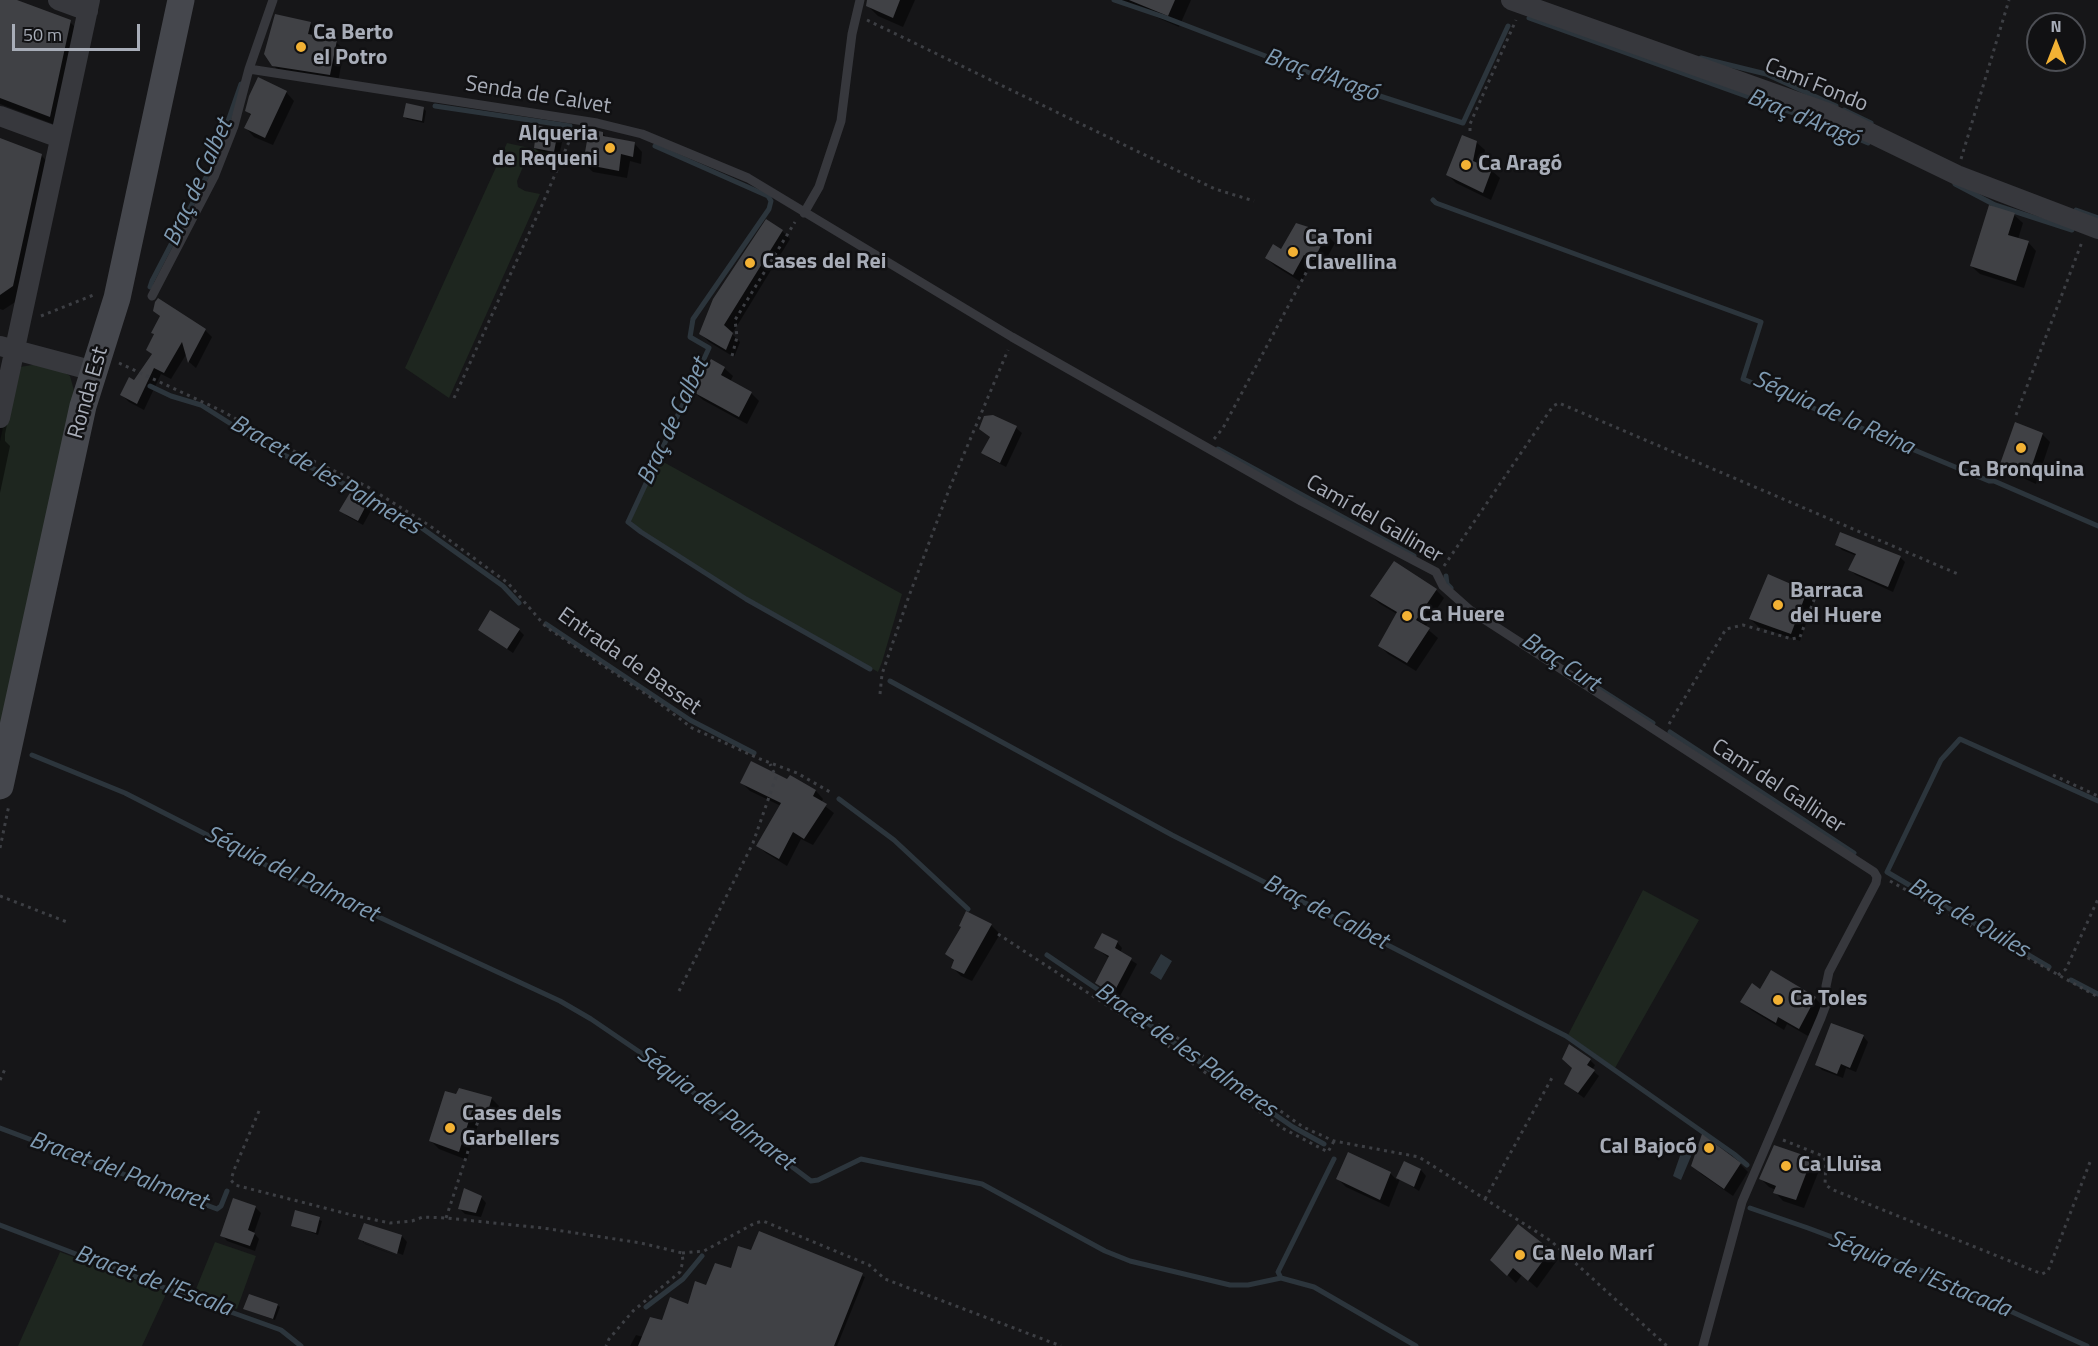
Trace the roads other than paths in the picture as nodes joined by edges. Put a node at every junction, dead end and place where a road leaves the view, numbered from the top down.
1 (58, 0) edge
2 (181, 0) edge
3 (273, 0) edge
4 (860, 0) edge
5 (1516, 2) edge
6 (89, 6) edge
7 (249, 69) junction
8 (0, 116) edge
9 (60, 138) junction
10 (804, 213) junction
11 (2093, 227) edge
12 (152, 296) dead end
13 (7, 348) edge
14 (103, 366) junction
15 (0, 418) edge
16 (2, 772) edge
17 (1703, 1346) edge

1 - 6 street
2 - 14 main road, Ronda Est
3 - 7 lane
4 - 10 lane
5 - 11 street, Camí Fondo
6 - 9 street
7 - 10 lane, Senda de Calvet
7 - 12 lane
8 - 9 street
9 - 13 street
10 - 17 lane, Camí del Galliner
13 - 14 street
13 - 15 street
14 - 16 main road, Ronda Est

